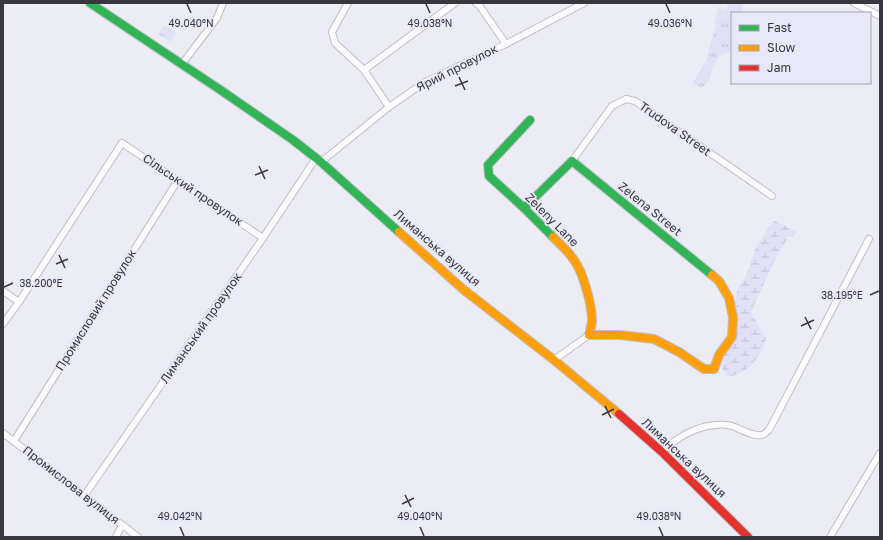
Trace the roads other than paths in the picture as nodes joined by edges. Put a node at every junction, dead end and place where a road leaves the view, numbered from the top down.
1 (90, 3) edge
2 (223, 3) edge
3 (348, 3) edge
4 (455, 3) edge
5 (476, 3) edge
6 (584, 3) edge
7 (854, 3) edge
8 (870, 12) edge
9 (506, 44) junction
10 (182, 64) junction
11 (364, 70) junction
12 (390, 107) junction
13 (530, 120) dead end
14 (318, 160) junction
15 (572, 161) junction
16 (178, 180) junction
17 (772, 196) dead end
18 (524, 208) junction
19 (263, 238) junction
20 (869, 239) dead end
21 (3, 291) edge
22 (19, 302) junction
23 (3, 324) edge
24 (589, 335) junction
25 (554, 360) junction
26 (3, 433) edge
27 (14, 441) junction
28 (662, 452) junction
29 (880, 453) edge
30 (84, 496) junction
31 (122, 525) junction
32 (116, 537) edge
33 (138, 537) edge
34 (748, 537) edge
35 (830, 537) edge

1 - 10 street, Лиманська вулиця
2 - 10 street
3 - 11 street
4 - 11 street
5 - 9 street
6 - 9 street, Ярий провулок
7 - 8 street
9 - 12 street, Ярий провулок
10 - 14 street, Лиманська вулиця
11 - 12 street
12 - 14 street, Ярий провулок
13 - 18 street, Zeleny Lane
14 - 19 street, Лиманський провулок
14 - 25 street, Лиманська вулиця
15 - 17 street, Trudova Street
15 - 18 street
15 - 24 street, Zelena Street
16 - 19 street, Сільський провулок
16 - 22 street, Сільський провулок
16 - 27 street, Промисловий провулок
18 - 24 street, Zeleny Lane
19 - 30 street, Лиманський провулок
20 - 28 street
21 - 22 street
22 - 23 street
24 - 25 street
25 - 28 street, Лиманська вулиця
26 - 27 street, Промислова вулиця
27 - 30 street, Промислова вулиця
28 - 34 street, Лиманська вулиця
29 - 35 street
30 - 31 street, Промислова вулиця
31 - 32 street
31 - 33 street, Промислова вулиця

